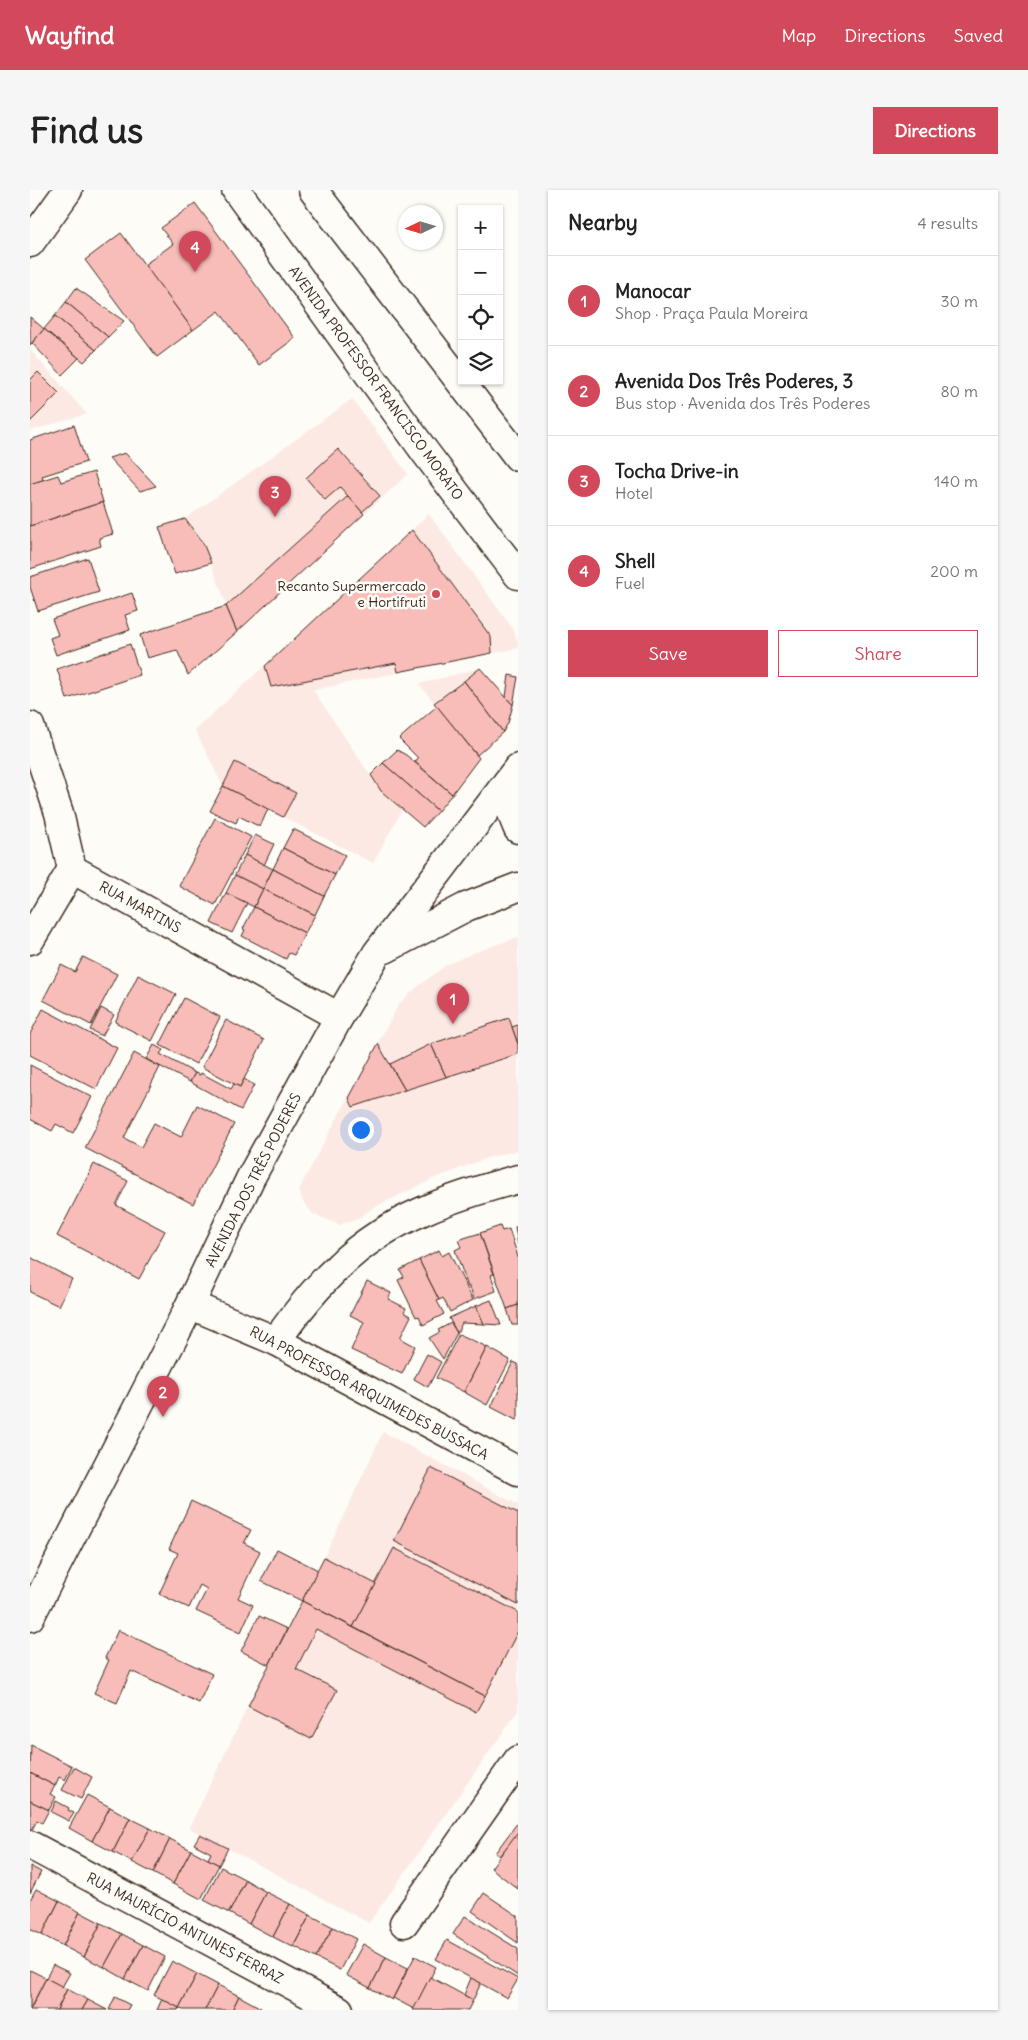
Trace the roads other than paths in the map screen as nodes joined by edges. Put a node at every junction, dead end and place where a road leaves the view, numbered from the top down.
1 (68, 190) edge
2 (236, 190) edge
3 (313, 190) edge
4 (30, 243) edge
5 (518, 457) edge
6 (518, 575) edge
7 (30, 726) edge
8 (516, 772) edge
9 (518, 830) edge
10 (72, 869) junction
11 (518, 887) edge
12 (30, 940) edge
13 (377, 953) junction
14 (339, 1017) junction
15 (518, 1179) edge
16 (191, 1304) junction
17 (276, 1341) junction
18 (518, 1471) edge
19 (30, 1617) edge
20 (514, 1774) edge
21 (30, 1846) edge
22 (404, 1923) dead end
23 (339, 2010) edge

1 - 4 main road
2 - 6 main road, AVENIDA PROFESSOR FRANCISCO MORATO
3 - 5 main road
7 - 10 main road
8 - 9 main road
8 - 13 main road, AVENIDA DOS TRÊS PODERES
10 - 12 main road
10 - 14 main road, RUA MARTINS
11 - 13 main road
13 - 14 main road, AVENIDA DOS TRÊS PODERES
14 - 16 main road, AVENIDA DOS TRÊS PODERES
15 - 17 main road
16 - 17 main road, RUA PROFESSOR ARQUIMEDES BUSSACA
16 - 19 main road, AVENIDA DOS TRÊS PODERES
17 - 18 main road, RUA PROFESSOR ARQUIMEDES BUSSACA
20 - 22 main road
21 - 23 main road, RUA MAURÍCIO ANTUNES FERRAZ

